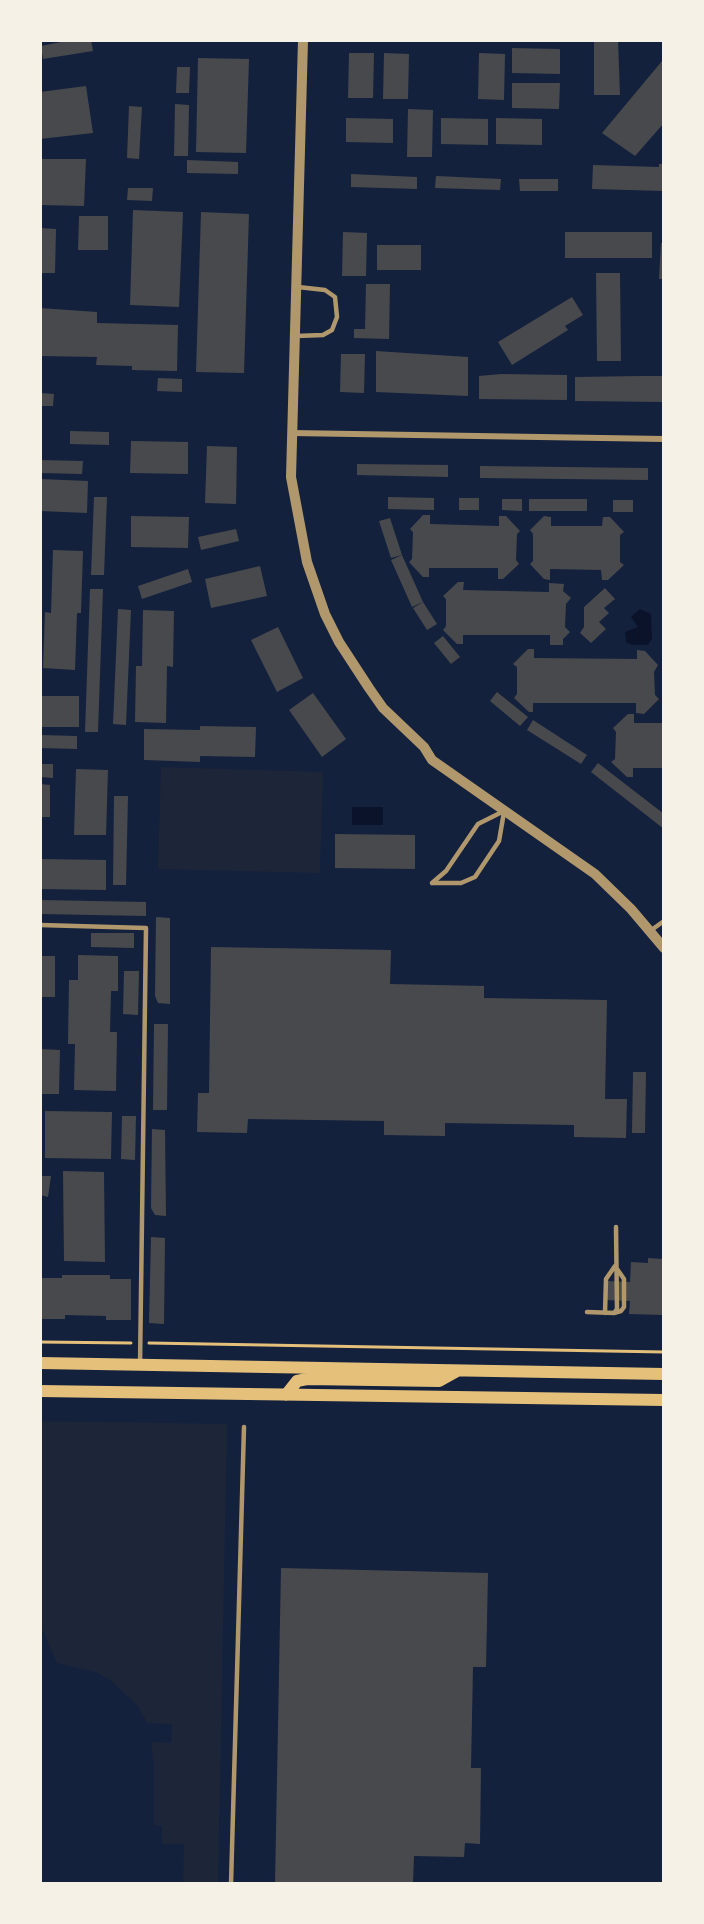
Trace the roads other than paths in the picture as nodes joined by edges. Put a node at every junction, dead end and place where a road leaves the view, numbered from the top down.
1 (303, 40) edge
2 (295, 286) junction
3 (294, 336) junction
4 (291, 433) junction
5 (663, 439) edge
6 (504, 811) junction
7 (663, 921) edge
8 (40, 925) edge
9 (650, 931) junction
10 (663, 948) edge
11 (616, 1227) dead end
12 (615, 1266) junction
13 (587, 1312) dead end
14 (605, 1313) junction
15 (40, 1363) edge
16 (140, 1365) junction
17 (458, 1370) junction
18 (663, 1374) edge
19 (40, 1391) edge
20 (286, 1395) junction
21 (663, 1400) edge
22 (244, 1427) dead end
23 (231, 1884) edge

1 - 2 street
2 - 3 street
2 - 3 lane
3 - 4 street
4 - 5 street
4 - 6 street
6 - 6 lane
6 - 9 street
7 - 9 lane
8 - 16 lane
9 - 10 street
11 - 12 lane
12 - 14 lane
12 - 14 lane
13 - 14 lane
15 - 16 main road
16 - 17 main road
17 - 18 main road
17 - 20 main road
19 - 20 main road
20 - 21 main road
22 - 23 lane

